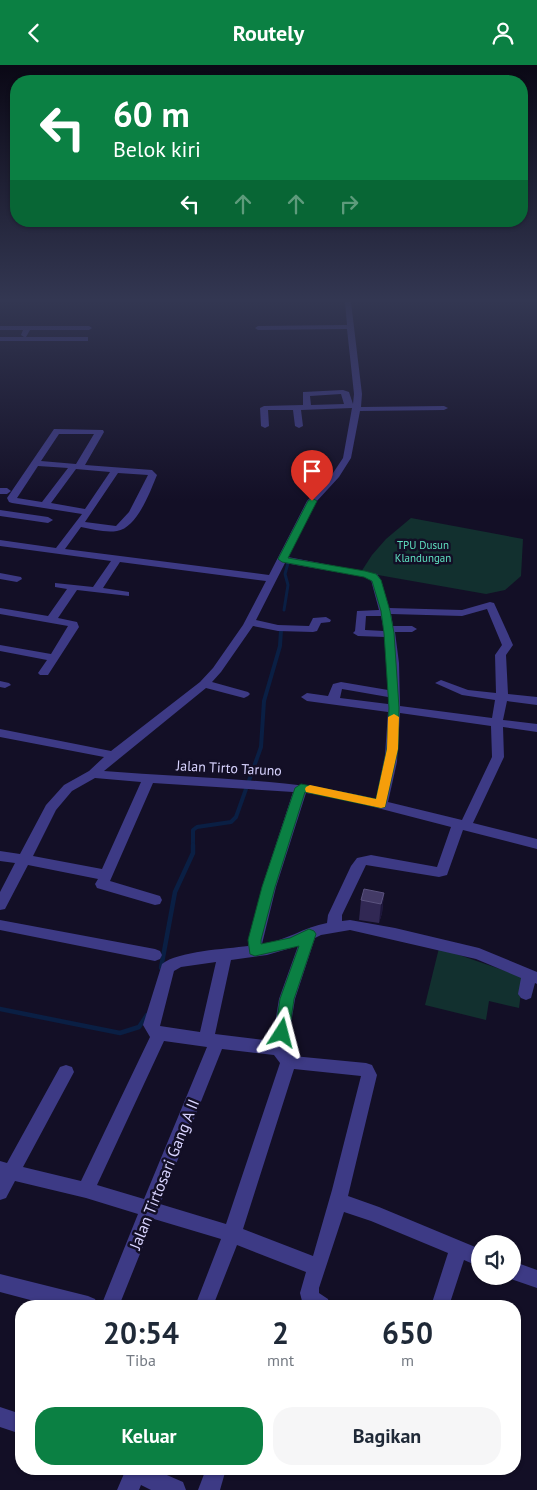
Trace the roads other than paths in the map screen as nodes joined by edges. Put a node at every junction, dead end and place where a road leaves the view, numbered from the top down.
1 (356, 368) edge
2 (307, 407) junction
3 (354, 407) junction
4 (297, 408) junction
5 (444, 408) dead end
6 (434, 409) junction
7 (436, 419) dead end
8 (265, 426) dead end
9 (299, 426) dead end
10 (34, 463) junction
11 (76, 467) junction
12 (116, 469) junction
13 (44, 506) junction
14 (88, 512) junction
15 (0, 513) edge
16 (48, 520) dead end
17 (79, 524) junction
18 (0, 543) edge
19 (58, 551) junction
20 (282, 559) junction
21 (116, 560) junction
22 (0, 576) edge
23 (17, 579) dead end
24 (272, 579) junction
25 (59, 585) dead end
26 (74, 587) junction
27 (96, 590) junction
28 (125, 594) dead end
29 (0, 611) edge
30 (386, 612) junction
31 (51, 620) junction
32 (326, 620) dead end
33 (250, 622) junction
34 (412, 629) dead end
35 (389, 631) junction
36 (0, 648) edge
37 (54, 658) junction
38 (44, 673) dead end
39 (441, 683) dead end
40 (204, 684) junction
41 (244, 694) dead end
42 (393, 695) junction
43 (502, 696) junction
44 (307, 697) dead end
45 (333, 701) junction
46 (537, 701) edge
47 (394, 708) junction
48 (497, 722) junction
49 (537, 728) edge
50 (0, 733) edge
51 (113, 755) junction
52 (93, 774) junction
53 (149, 779) junction
54 (301, 788) junction
55 (381, 804) junction
56 (462, 825) junction
57 (537, 844) edge
58 (0, 857) edge
59 (23, 859) junction
60 (105, 875) junction
61 (155, 900) dead end
62 (0, 905) edge
63 (335, 922) junction
64 (0, 925) edge
65 (309, 934) junction
66 (255, 945) junction
67 (225, 953) junction
68 (155, 955) dead end
69 (533, 977) edge
70 (526, 993) dead end
71 (159, 1034) junction
72 (212, 1042) junction
73 (284, 1055) junction
74 (66, 1072) dead end
75 (5, 1170) edge
76 (86, 1190) junction
77 (0, 1192) edge
78 (340, 1201) junction
79 (150, 1209) junction
80 (232, 1234) junction
81 (458, 1250) junction
82 (471, 1255) edge
83 (318, 1267) junction
84 (521, 1273) edge
85 (537, 1279) edge
86 (0, 1283) edge
87 (65, 1300) edge
88 (112, 1300) edge
89 (206, 1300) edge
90 (313, 1300) edge
91 (442, 1300) edge
92 (0, 1417) edge
93 (15, 1422) edge
94 (214, 1475) edge
95 (134, 1477) edge
96 (175, 1490) edge
97 (209, 1490) edge

1 - 3 street
2 - 3 street
2 - 3 street
2 - 4 street
3 - 6 street
3 - 20 street
4 - 8 street
4 - 9 street
5 - 6 street
6 - 7 street
10 - 11 street
10 - 11 street
10 - 13 street
11 - 12 street
11 - 13 street
12 - 14 street
12 - 17 street
13 - 14 street
14 - 17 street
15 - 16 street
17 - 19 street
18 - 19 street
19 - 21 street
20 - 24 street
20 - 30 street
21 - 24 street
21 - 27 street
22 - 23 street
24 - 33 street
25 - 26 street
26 - 27 street
26 - 31 street
27 - 28 street
29 - 31 street
30 - 35 street
30 - 35 street
30 - 43 street
31 - 37 street
32 - 33 street
33 - 40 street
34 - 35 street
35 - 42 street
36 - 37 street
37 - 38 street
39 - 43 street
40 - 41 street
40 - 51 street
42 - 45 street
42 - 47 street
43 - 46 street
43 - 48 street
44 - 45 street
45 - 47 street
47 - 48 street
47 - 55 street
48 - 49 street
48 - 56 street
50 - 51 street
51 - 52 street
52 - 53 street, Jalan Tirto Taruno
52 - 59 street
53 - 54 street, Jalan Tirto Taruno
53 - 60 street
54 - 55 street, Jalan Tirto Taruno
54 - 66 street
55 - 56 street, Jalan Tirto Taruno
56 - 57 street, Jalan Tirto Taruno
56 - 63 street
58 - 59 street
59 - 60 street
59 - 62 street
60 - 61 street
63 - 65 street
63 - 69 street
64 - 68 street
65 - 66 street
65 - 73 street
66 - 67 street
67 - 71 street
67 - 72 street, Jalan Tirtosari Gang A II
69 - 70 street
71 - 72 street
71 - 76 street
72 - 73 street
72 - 79 street, Jalan Tirtosari Gang A II
73 - 78 street
73 - 80 street
74 - 75 street
75 - 76 street
75 - 77 street
76 - 79 street
78 - 81 street
78 - 83 street
79 - 80 street
79 - 88 street, Jalan Tirtosari Gang A II
80 - 83 street
80 - 89 street
81 - 82 street
81 - 91 street
83 - 90 street
84 - 85 street
86 - 87 street
92 - 93 street
94 - 97 street
95 - 96 street

